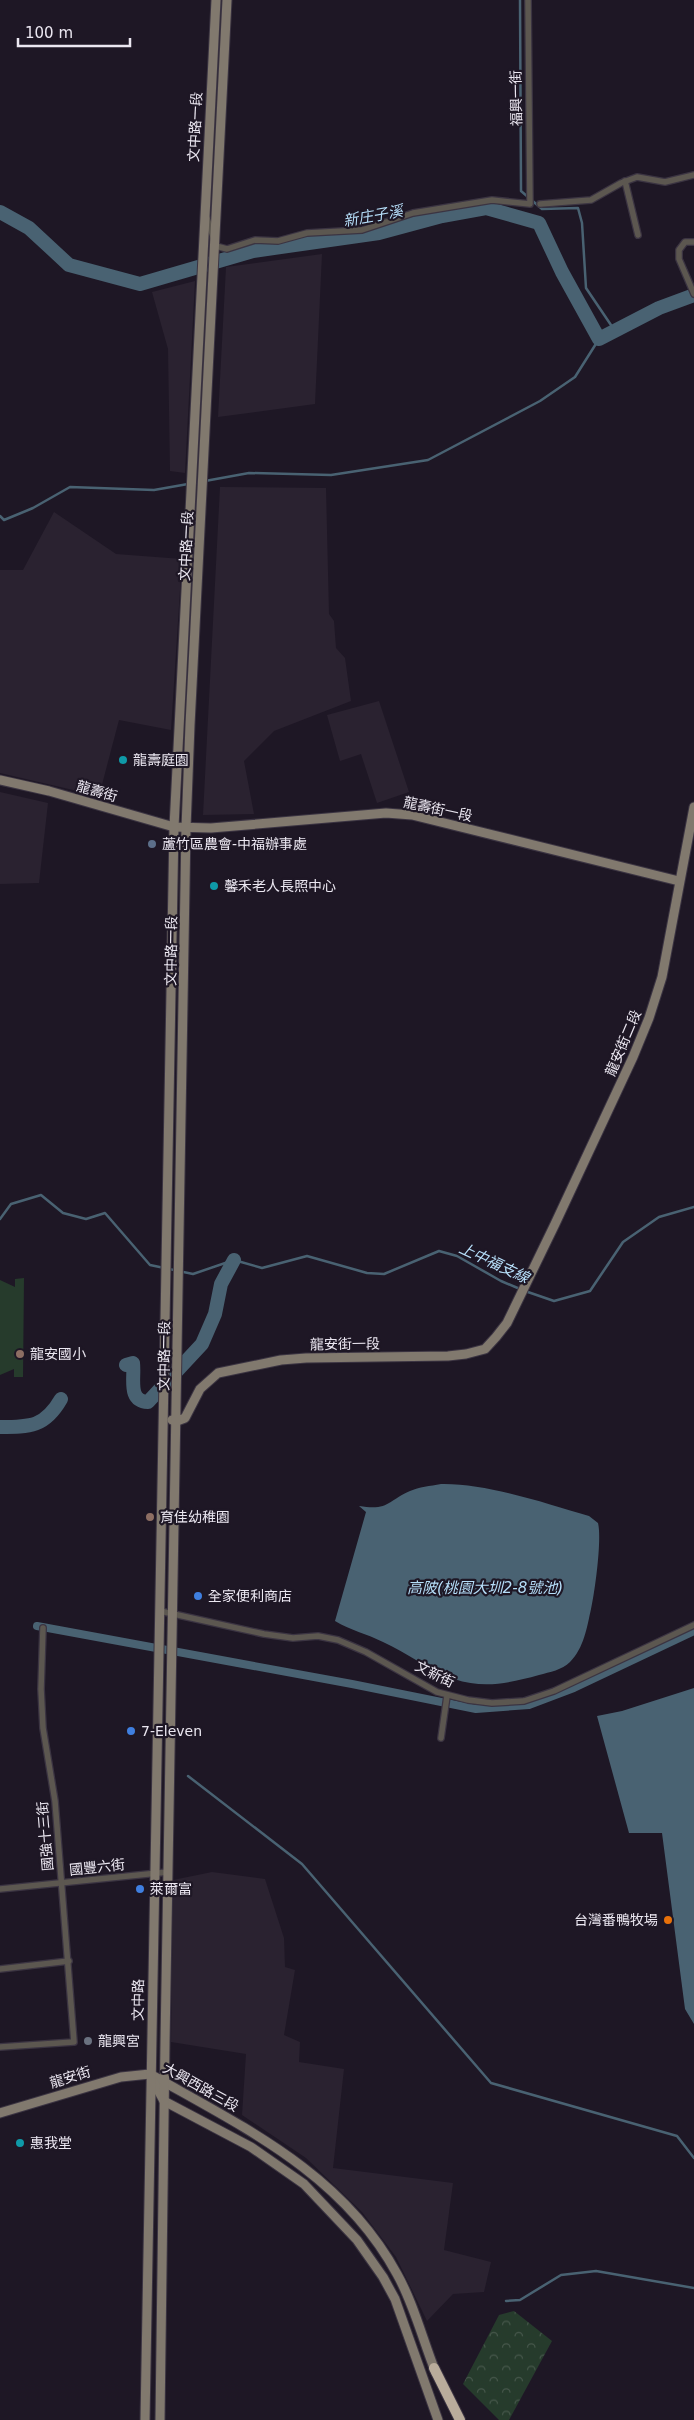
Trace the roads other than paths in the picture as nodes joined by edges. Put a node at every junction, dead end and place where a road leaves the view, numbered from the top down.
1 (216, 0) edge
2 (227, 0) edge
3 (528, 0) edge
4 (212, 84) junction
5 (222, 84) junction
6 (208, 149) junction
7 (219, 149) junction
8 (694, 175) edge
9 (625, 181) junction
10 (540, 204) dead end
11 (205, 211) junction
12 (638, 235) dead end
13 (694, 242) edge
14 (215, 250) junction
15 (693, 293) edge
16 (196, 420) junction
17 (206, 420) junction
18 (188, 558) junction
19 (200, 558) junction
20 (184, 630) junction
21 (196, 631) junction
22 (0, 780) edge
23 (694, 806) edge
24 (174, 827) junction
25 (186, 828) junction
26 (679, 881) junction
27 (168, 1065) junction
28 (182, 1065) junction
29 (521, 1294) joint
30 (165, 1416) junction
31 (177, 1421) junction
32 (160, 1611) junction
33 (174, 1613) junction
34 (694, 1626) edge
35 (43, 1628) dead end
36 (447, 1696) junction
37 (441, 1738) dead end
38 (158, 1745) junction
39 (170, 1745) junction
40 (168, 1872) junction
41 (154, 1874) junction
42 (61, 1883) junction
43 (0, 1889) edge
44 (69, 1961) junction
45 (0, 1969) edge
46 (0, 2047) edge
47 (150, 2074) junction
48 (165, 2082) junction
49 (164, 2101) junction
50 (0, 2113) edge
51 (434, 2368) junction
52 (145, 2420) edge
53 (160, 2420) edge
54 (438, 2420) edge
55 (454, 2420) edge
56 (460, 2420) edge

1 - 4 street, 文中路一段
2 - 5 street, 文中路一段
3 - 14 street, 福興一街
4 - 5 street
4 - 6 street, 文中路一段
5 - 7 street, 文中路一段
6 - 7 street
6 - 11 street, 文中路一段
7 - 14 street, 文中路一段
8 - 9 street
9 - 10 street
9 - 12 street
11 - 14 street
11 - 16 street, 文中路一段
13 - 15 street
14 - 17 street, 文中路一段
16 - 17 street
16 - 18 street, 文中路一段
17 - 19 street, 文中路一段
18 - 19 street
18 - 20 street, 文中路一段
19 - 21 street, 文中路一段
20 - 21 street
20 - 24 street, 文中路一段
21 - 25 street, 文中路一段
22 - 24 street, 龍壽街
23 - 26 street, 龍安街二段
24 - 25 street, 龍壽街
24 - 27 street, 文中路一段
25 - 26 street, 龍壽街一段
25 - 28 street, 文中路一段
26 - 29 street, 龍安街二段
27 - 28 street
27 - 30 street, 文中路一段
28 - 31 street, 文中路一段
29 - 31 street, 龍安街一段
30 - 31 street
30 - 32 street, 文中路一段
31 - 33 street, 文中路一段
32 - 33 street, 文新街
32 - 38 street, 文中路
33 - 36 street, 文新街
33 - 39 street, 文中路
34 - 36 street, 文新街
35 - 42 street, 國強十三街
36 - 37 street
38 - 39 street
38 - 41 street, 文中路
39 - 40 street, 文中路
40 - 41 street, 國豐六街
40 - 48 street, 文中路
41 - 42 street, 國豐六街
41 - 47 street, 文中路
42 - 43 street, 國豐六街
42 - 44 street, 國強十三街
44 - 45 street
44 - 46 street, 國強十三街
47 - 48 street, 大興西路三段
47 - 49 street, 大興西路三段
47 - 50 street, 龍安街
47 - 52 street, 文中路
48 - 49 street, 文中路
48 - 51 street, 大興西路三段
49 - 53 street, 文中路
49 - 54 street, 大興西路三段
51 - 55 street, 大興西路三段
51 - 56 highway

